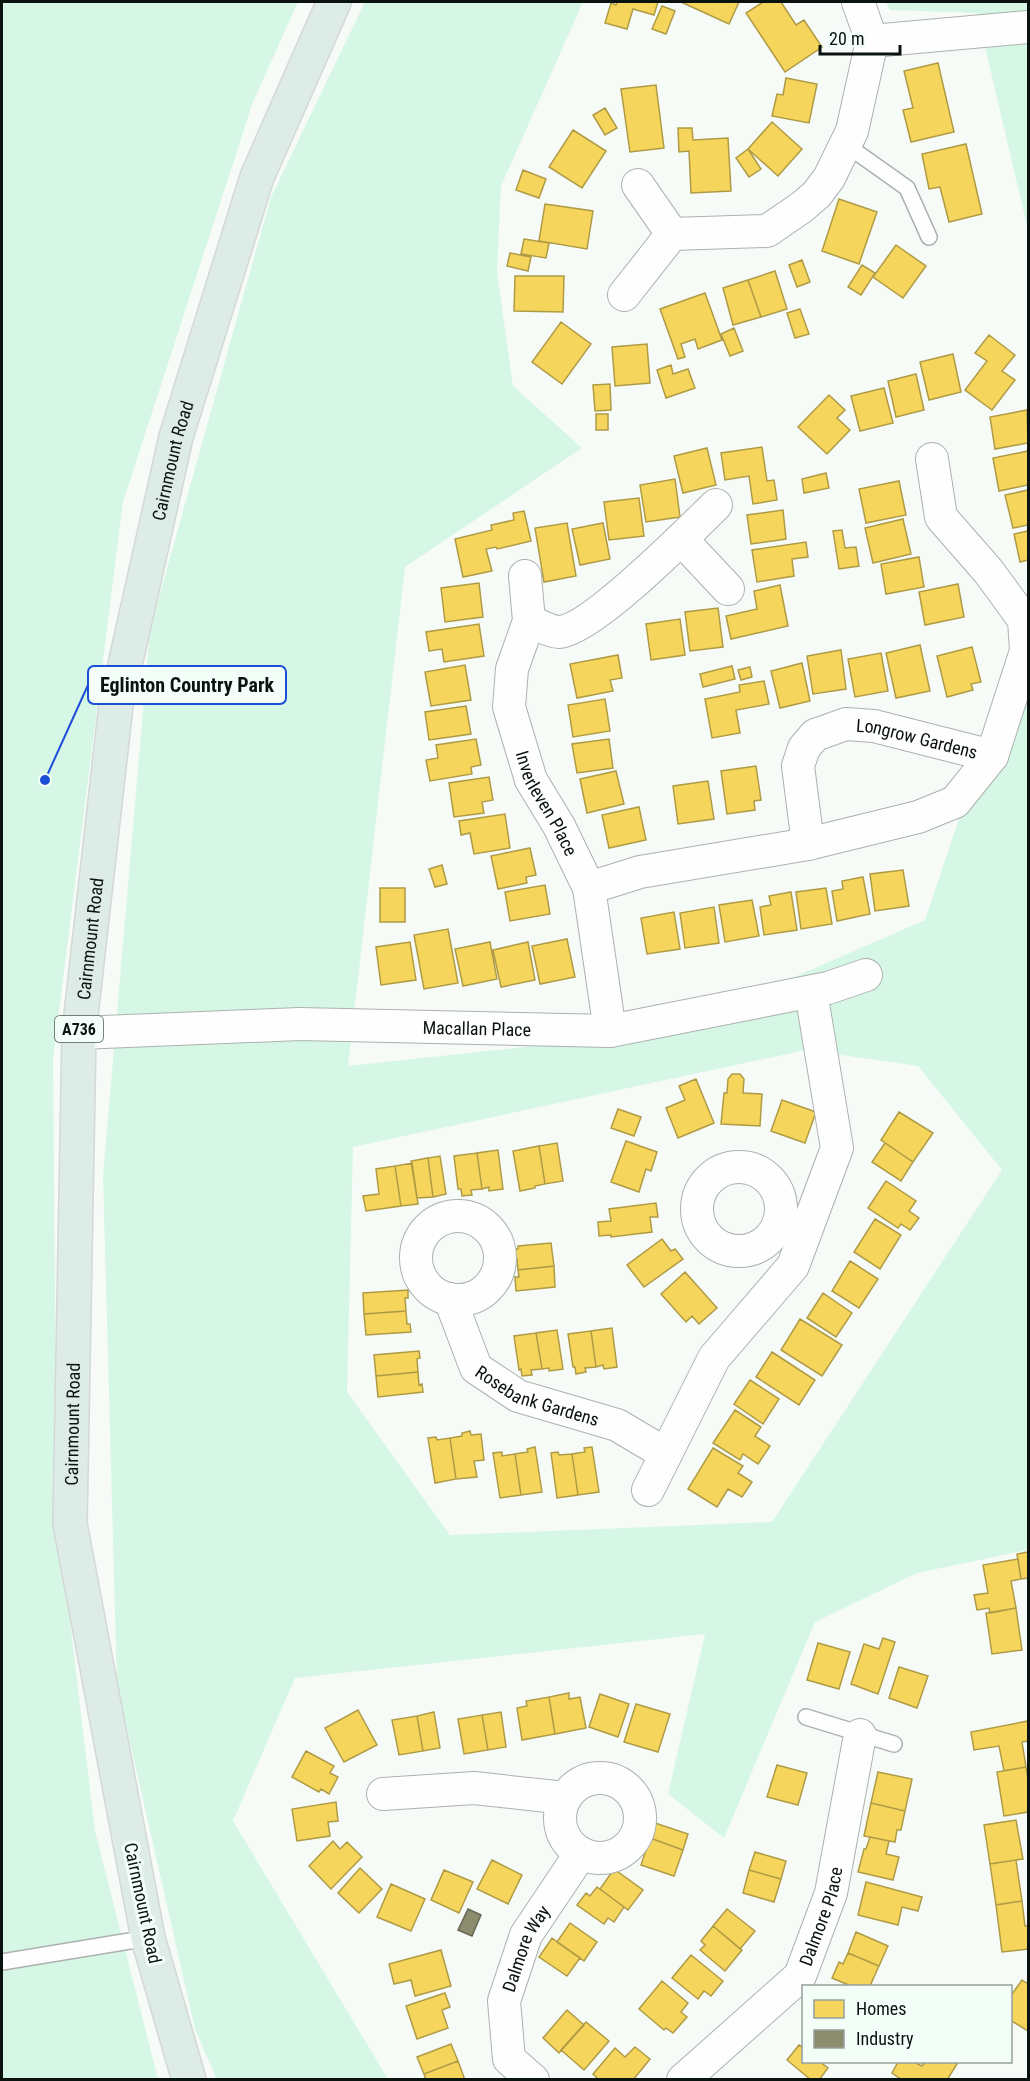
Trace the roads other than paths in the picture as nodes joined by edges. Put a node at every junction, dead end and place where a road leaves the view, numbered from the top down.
1 (334, 2) edge
2 (858, 2) edge
3 (1025, 28) edge
4 (872, 41) junction
5 (845, 144) junction
6 (638, 185) dead end
7 (672, 234) junction
8 (929, 237) dead end
9 (624, 295) dead end
10 (932, 459) dead end
11 (716, 505) dead end
12 (681, 539) junction
13 (525, 576) dead end
14 (728, 589) dead end
15 (529, 621) junction
16 (992, 756) junction
17 (808, 844) junction
18 (589, 888) junction
19 (866, 975) dead end
20 (811, 992) junction
21 (610, 1031) junction
22 (79, 1033) junction
23 (767, 1242) dead end
24 (793, 1266) junction
25 (450, 1299) dead end
26 (666, 1454) junction
27 (648, 1490) dead end
28 (806, 1717) dead end
29 (860, 1735) junction
30 (894, 1744) dead end
31 (383, 1794) dead end
32 (566, 1798) junction
33 (580, 1853) junction
34 (148, 1938) junction
35 (2, 1962) edge
36 (189, 2079) edge
37 (533, 2079) edge
38 (682, 2079) edge

1 - 22 main road, Cairnmount Road / A736
2 - 4 street
3 - 4 street
4 - 5 street
5 - 7 street
5 - 8 lane
6 - 7 street
7 - 9 street
10 - 16 street, Longrow Gardens
11 - 12 street
12 - 14 street
12 - 15 street
13 - 15 street, Inverleven Place
15 - 18 street, Inverleven Place
16 - 17 street, Longrow Gardens
16 - 17 street, Longrow Gardens
17 - 18 street, Longrow Gardens
18 - 21 street, Inverleven Place
19 - 20 street, Macallan Place
20 - 21 street, Macallan Place
20 - 24 street
21 - 22 street, Macallan Place
22 - 34 main road, Cairnmount Road / A736
23 - 24 street
24 - 26 street
25 - 26 street, Rosebank Gardens
26 - 27 street
28 - 29 lane
29 - 30 lane
29 - 38 street, Dalmore Place
31 - 32 street
32 - 33 street
32 - 33 street
33 - 37 street, Dalmore Way
34 - 35 lane
34 - 36 main road, Cairnmount Road / A736

